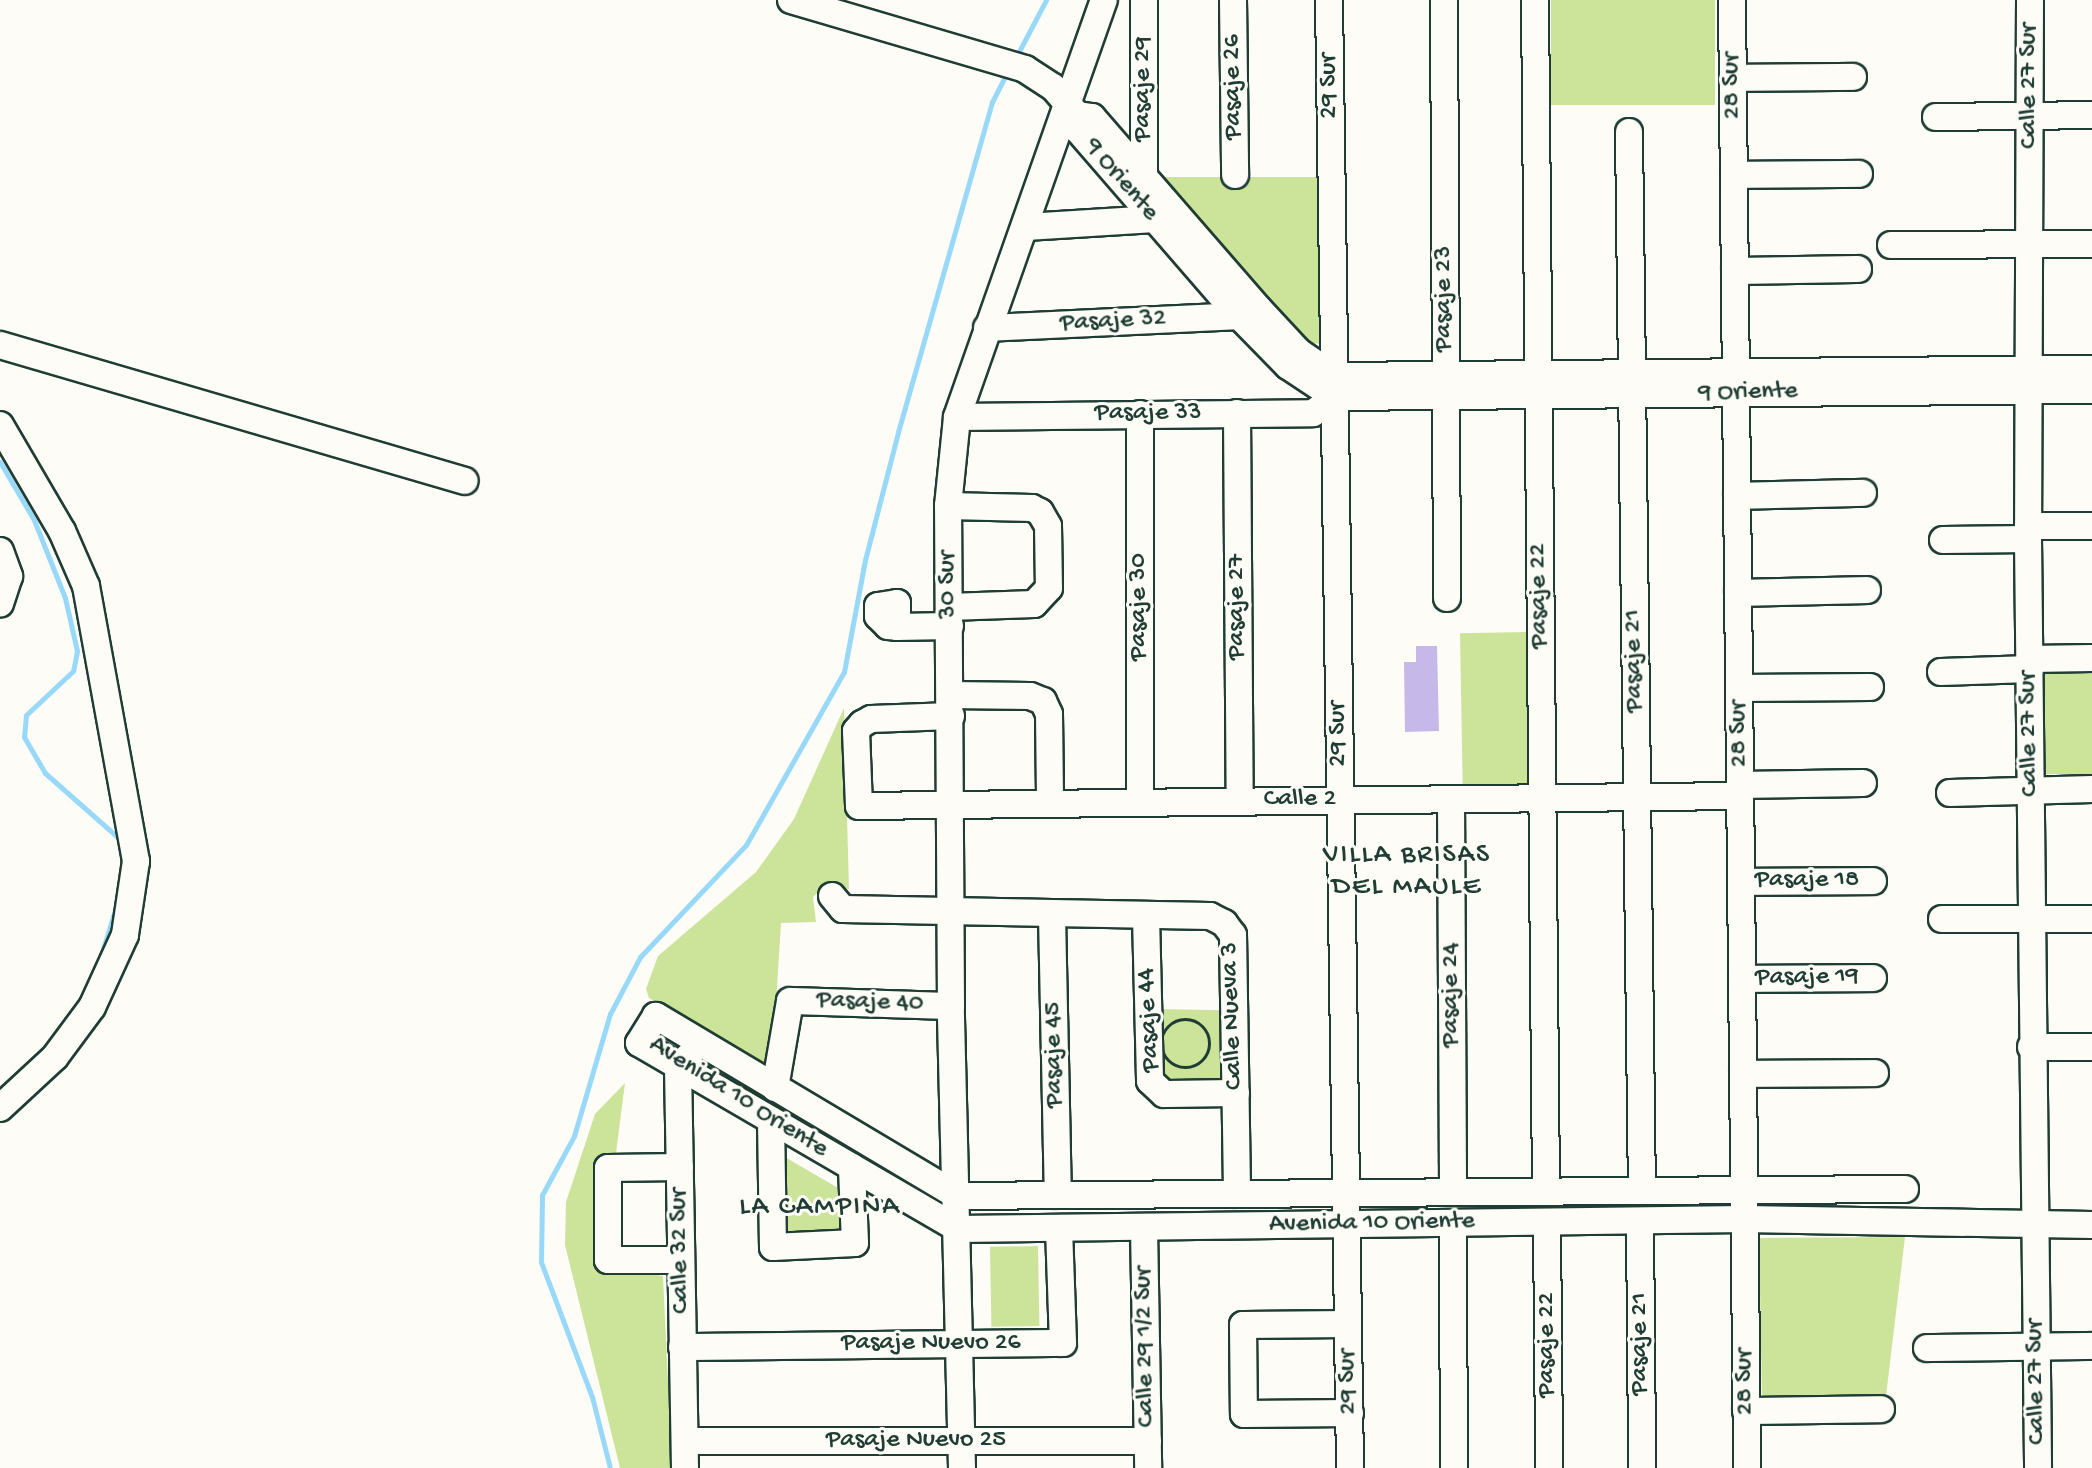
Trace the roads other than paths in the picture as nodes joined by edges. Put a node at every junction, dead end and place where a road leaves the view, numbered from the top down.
1 (791, 0) edge
2 (1104, 0) edge
3 (1144, 0) edge
4 (1233, 0) edge
5 (1329, 0) edge
6 (1444, 0) edge
7 (1535, 0) edge
8 (1732, 0) edge
9 (2030, 0) edge
10 (1853, 77) dead end
11 (1733, 78) junction
12 (1072, 108) junction
13 (2031, 115) junction
14 (2092, 115) edge
15 (1936, 117) dead end
16 (1629, 132) dead end
17 (1859, 174) dead end
18 (1235, 175) dead end
19 (1734, 175) junction
20 (1144, 178) junction
21 (1154, 219) junction
22 (1027, 227) junction
23 (2029, 244) junction
24 (2092, 244) edge
25 (1891, 245) dead end
26 (1858, 269) dead end
27 (1735, 271) junction
28 (1239, 316) junction
29 (987, 328) junction
30 (0, 345) edge
31 (2092, 369) edge
32 (2029, 380) junction
33 (1736, 383) junction
34 (1632, 384) junction
35 (1536, 385) junction
36 (1334, 386) junction
37 (1446, 386) junction
38 (2092, 390) edge
39 (1237, 413) junction
40 (1140, 414) junction
41 (957, 417) junction
42 (0, 425) edge
43 (464, 481) dead end
44 (1863, 493) dead end
45 (1737, 496) junction
46 (948, 506) junction
47 (2092, 526) edge
48 (2028, 533) junction
49 (1943, 540) dead end
50 (0, 551) edge
51 (1867, 590) dead end
52 (1738, 593) junction
53 (1447, 598) dead end
54 (0, 604) edge
55 (950, 616) junction
56 (897, 627) dead end
57 (2092, 658) edge
58 (2030, 664) junction
59 (1941, 672) dead end
60 (1870, 687) dead end
61 (1739, 688) junction
62 (950, 705) junction
63 (1863, 783) dead end
64 (2092, 789) edge
65 (2031, 790) junction
66 (1740, 791) junction
67 (1950, 793) dead end
68 (1637, 797) junction
69 (1543, 798) junction
70 (1451, 799) junction
71 (1240, 800) junction
72 (1340, 800) junction
73 (1140, 801) junction
74 (1050, 802) junction
75 (951, 803) junction
76 (1873, 881) dead end
77 (1741, 882) junction
78 (832, 896) dead end
79 (951, 914) junction
80 (1052, 915) junction
81 (1146, 916) junction
82 (1942, 919) dead end
83 (2031, 919) junction
84 (2092, 919) edge
85 (1873, 978) dead end
86 (1742, 979) junction
87 (951, 1006) junction
88 (701, 1043) junction
89 (2031, 1047) junction
90 (2092, 1047) edge
91 (678, 1067) junction
92 (1875, 1073) dead end
93 (1743, 1074) junction
94 (775, 1088) junction
95 (1236, 1093) junction
96 (0, 1108) edge
97 (771, 1120) junction
98 (680, 1167) junction
99 (852, 1167) junction
100 (1905, 1189) dead end
101 (1642, 1190) junction
102 (1744, 1190) junction
103 (1546, 1191) junction
104 (1453, 1192) junction
105 (1346, 1193) junction
106 (1237, 1194) junction
107 (1058, 1195) junction
108 (958, 1196) junction
109 (1744, 1219) junction
110 (1640, 1221) junction
111 (1547, 1222) junction
112 (1453, 1223) junction
113 (1347, 1224) junction
114 (2092, 1225) edge
115 (2034, 1226) junction
116 (1144, 1227) junction
117 (1059, 1228) junction
118 (958, 1229) junction
119 (681, 1260) junction
120 (1348, 1324) junction
121 (960, 1343) junction
122 (2092, 1346) edge
123 (682, 1347) junction
124 (2037, 1347) junction
125 (1927, 1348) dead end
126 (1881, 1409) dead end
127 (1746, 1411) junction
128 (1350, 1413) junction
129 (685, 1441) junction
130 (962, 1441) junction
131 (1148, 1441) junction
132 (685, 1468) edge
133 (962, 1468) edge
134 (1148, 1468) edge
135 (1350, 1468) edge
136 (1454, 1468) edge
137 (1549, 1468) edge
138 (1642, 1468) edge
139 (1747, 1468) edge
140 (2038, 1468) edge

1 - 12 street
2 - 12 street, 30 Sur
3 - 20 street, Pasaje 29
4 - 18 street, Pasaje 26
5 - 36 street, 29 Sur
6 - 37 street, Pasaje 23
7 - 35 street, Pasaje 22
8 - 11 street, 28 Sur
9 - 13 street, Calle 27 Sur
10 - 11 street
11 - 19 street, 28 Sur
12 - 20 street, 9 Oriente
12 - 21 street, 9 Oriente
12 - 22 street, 30 Sur
13 - 14 street
13 - 15 street
13 - 23 street, Calle 27 Sur
16 - 34 street, Pasaje 21
17 - 19 street
19 - 27 street, 28 Sur
20 - 36 street, 9 Oriente
21 - 22 street
21 - 28 street, 9 Oriente
22 - 29 street, 30 Sur
23 - 24 street
23 - 25 street
23 - 32 street, Calle 27 Sur
26 - 27 street
27 - 33 street, 28 Sur
28 - 29 street, Pasaje 32
28 - 36 street, 9 Oriente
29 - 41 street, 30 Sur
30 - 43 street
31 - 32 street, 9 Oriente
32 - 33 street, 9 Oriente
32 - 38 street, 9 Oriente
32 - 48 street, Calle 27 Sur
33 - 34 street, 9 Oriente
33 - 45 street, 28 Sur
34 - 35 street, 9 Oriente
34 - 68 street, Pasaje 21
35 - 37 street, 9 Oriente
35 - 69 street, Pasaje 22
36 - 37 street, 9 Oriente
36 - 39 street, Pasaje 33
36 - 72 street, 29 Sur
37 - 53 street, Pasaje 23
39 - 40 street, Pasaje 33
39 - 71 street, Pasaje 27
40 - 41 street, Pasaje 33
40 - 73 street, Pasaje 30
41 - 46 street, 30 Sur
42 - 96 street
44 - 45 street
45 - 52 street, 28 Sur
46 - 55 street, 30 Sur
46 - 55 street
47 - 48 street
48 - 49 street
48 - 58 street, Calle 27 Sur
50 - 54 street
51 - 52 street
52 - 61 street, 28 Sur
55 - 56 street
55 - 62 street, 30 Sur
57 - 58 street
58 - 59 street
58 - 65 street, Calle 27 Sur
60 - 61 street
61 - 66 street, 28 Sur
62 - 74 street
62 - 75 street, 30 Sur
62 - 75 street, Calle 2
63 - 66 street, Calle 2
64 - 65 street
65 - 67 street
65 - 83 street, Calle 27 Sur
66 - 68 street, Calle 2
66 - 77 street, 28 Sur
68 - 69 street, Calle 2
68 - 101 street, Pasaje 21
69 - 70 street, Calle 2
69 - 103 street, Pasaje 22
70 - 72 street, Calle 2
70 - 104 street, Pasaje 24
71 - 72 street, Calle 2
71 - 73 street, Calle 2
72 - 105 street, 29 Sur
73 - 74 street, Calle 2
74 - 75 street, Calle 2
75 - 79 street, 30 Sur
76 - 77 street, Pasaje 18
77 - 86 street, 28 Sur
78 - 79 street, Calle Nueva 3
79 - 80 street, Calle Nueva 3
79 - 87 street, 30 Sur
80 - 81 street, Calle Nueva 3
80 - 107 street, Pasaje 45
81 - 95 street, Calle Nueva 3
81 - 95 street, Pasaje 44
82 - 83 street
83 - 84 street
83 - 89 street, Calle 27 Sur
85 - 86 street, Pasaje 19
86 - 93 street, 28 Sur
87 - 94 street, Pasaje 40
87 - 108 street, 30 Sur
88 - 91 street
88 - 91 street, Avenida 10 Oriente
88 - 94 street, Avenida 10 Oriente
89 - 90 street
89 - 115 street, Calle 27 Sur
91 - 97 street, Avenida 10 Oriente
91 - 98 street, Calle 32 Sur
92 - 93 street
93 - 102 street, 28 Sur
94 - 108 street, Avenida 10 Oriente
95 - 106 street, Calle Nueva 3
97 - 99 street, Avenida 10 Oriente
97 - 99 street
98 - 119 street, Calle 32 Sur
98 - 119 street
99 - 118 street, Avenida 10 Oriente
100 - 102 street, Avenida 10 Oriente
101 - 102 street, Avenida 10 Oriente
101 - 103 street, Avenida 10 Oriente
102 - 109 street, 28 Sur
103 - 104 street, Avenida 10 Oriente
104 - 105 street, Avenida 10 Oriente
105 - 106 street, Avenida 10 Oriente
105 - 113 street, 29 Sur
106 - 107 street, Avenida 10 Oriente
107 - 108 street, Avenida 10 Oriente
108 - 118 street, 30 Sur
109 - 110 street, Avenida 10 Oriente
109 - 115 street, Avenida 10 Oriente
109 - 127 street, 28 Sur
110 - 111 street, Avenida 10 Oriente
110 - 138 street, Pasaje 21
111 - 112 street, Avenida 10 Oriente
111 - 137 street, Pasaje 22
112 - 113 street, Avenida 10 Oriente
112 - 136 street
113 - 116 street, Avenida 10 Oriente
113 - 120 street, 29 Sur
114 - 115 street, Avenida 10 Oriente
115 - 124 street, Calle 27 Sur
116 - 117 street, Avenida 10 Oriente
116 - 131 street, Calle 29 1/2 Sur
117 - 118 street, Avenida 10 Oriente
117 - 121 street, Pasaje Nuevo 26
118 - 121 street, 30 Sur
119 - 123 street, Calle 32 Sur
120 - 128 street, 29 Sur
120 - 128 street
121 - 123 street, Pasaje Nuevo 26
121 - 130 street, 30 Sur
122 - 124 street
123 - 129 street, Calle 32 Sur
124 - 125 street
124 - 140 street, Calle 27 Sur
126 - 127 street
127 - 139 street, 28 Sur
128 - 135 street, 29 Sur
129 - 130 street, Pasaje Nuevo 25
129 - 132 street, Calle 32 Sur
130 - 131 street, Pasaje Nuevo 25
130 - 133 street, 30 Sur
131 - 134 street, Calle 29 1/2 Sur

